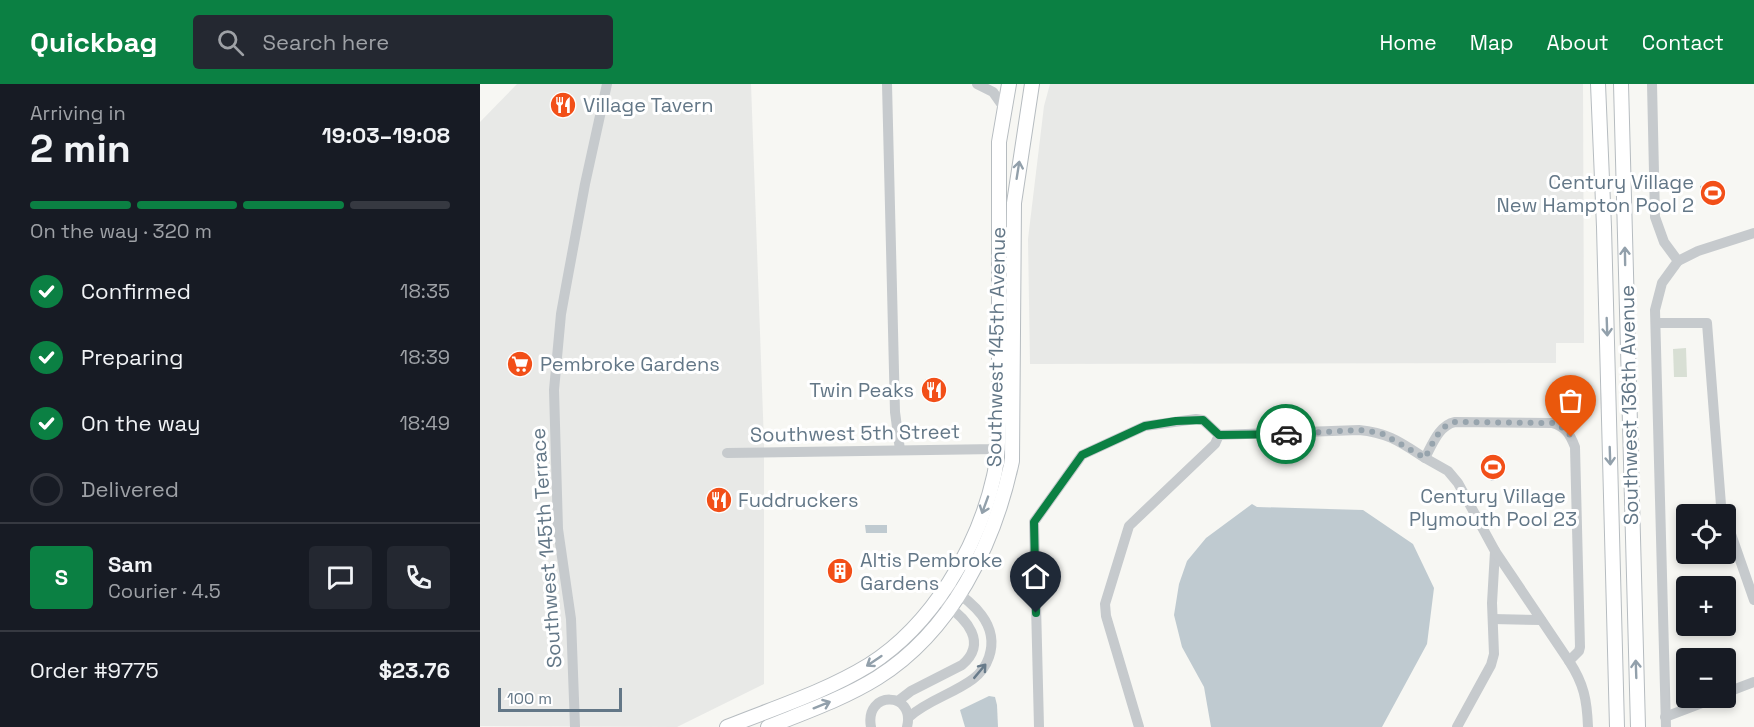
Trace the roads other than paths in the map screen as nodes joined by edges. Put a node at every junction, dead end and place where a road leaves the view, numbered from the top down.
1 (607, 84) edge
2 (887, 84) edge
3 (977, 84) edge
4 (1009, 84) edge
5 (1598, 84) edge
6 (1621, 84) edge
7 (1652, 84) edge
8 (1031, 87) edge
9 (1006, 104) junction
10 (1754, 233) edge
11 (1678, 261) junction
12 (1656, 323) junction
13 (1013, 434) junction
14 (1219, 435) junction
15 (997, 449) junction
16 (900, 450) junction
17 (727, 453) dead end
18 (1425, 458) junction
19 (1721, 504) edge
20 (1736, 548) edge
21 (1495, 551) junction
22 (948, 586) junction
23 (960, 594) junction
24 (938, 599) junction
25 (1754, 600) edge
26 (950, 608) junction
27 (1493, 619) junction
28 (1541, 620) junction
29 (1569, 661) junction
30 (1754, 682) edge
31 (1736, 689) edge
32 (898, 701) junction
33 (1695, 708) edge
34 (908, 722) edge
35 (1666, 722) edge
36 (575, 727) edge
37 (727, 727) edge
38 (768, 727) edge
39 (871, 727) edge
40 (1039, 727) edge
41 (1139, 727) edge
42 (1457, 727) edge
43 (1588, 727) edge
44 (1617, 727) edge
45 (1638, 727) edge

1 - 36 street, Southwest 145th Terrace
2 - 16 street
3 - 9 street
4 - 9 street, Southwest 145th Avenue
5 -> 44 street, Southwest 136th Avenue
45 -> 6 street, Southwest 136th Avenue
7 - 11 street
8 - 9 street
13 -> 8 street, Southwest 145th Avenue
9 - 15 street, Southwest 145th Avenue
10 - 11 street
11 - 12 street
12 - 19 street
12 - 35 street
13 - 15 street
13 - 23 street, Southwest 145th Avenue
14 - 18 street
14 - 40 street
14 - 41 street
15 - 16 street, Southwest 5th Street
15 -> 22 street, Southwest 145th Avenue
16 - 17 street, Southwest 5th Street
18 - 21 street
18 - 29 street
20 - 25 street
21 - 27 street
21 - 28 street
22 - 23 street
22 - 24 street, Southwest 145th Avenue
23 - 26 street, Southwest 145th Avenue
34 -> 23 street
24 - 26 street
24 -> 37 street, Southwest 145th Avenue
26 - 32 street
38 -> 26 street, Southwest 145th Avenue
27 - 28 street
27 - 42 street
28 - 29 street
29 - 43 street
30 - 31 street
32 - 34 street
32 - 39 street
33 - 35 street

